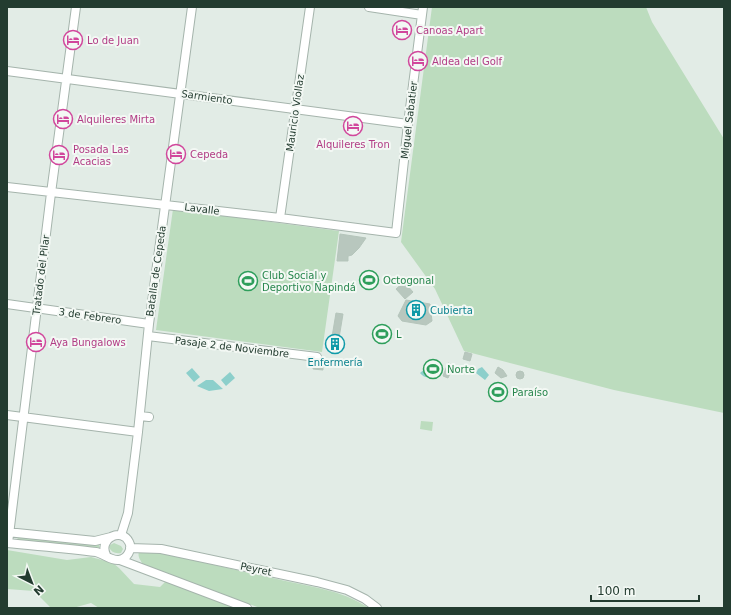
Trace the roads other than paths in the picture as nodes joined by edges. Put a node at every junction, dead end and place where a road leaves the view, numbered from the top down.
1 (76, 7) edge
2 (192, 7) edge
3 (310, 7) edge
4 (369, 7) edge
5 (423, 11) edge
6 (7, 70) edge
7 (67, 78) junction
8 (180, 94) junction
9 (295, 109) junction
10 (408, 124) junction
11 (7, 187) edge
12 (51, 193) junction
13 (165, 205) junction
14 (280, 218) junction
15 (396, 233) joint
16 (7, 304) edge
17 (38, 308) junction
18 (149, 324) junction
19 (148, 336) junction
20 (317, 358) dead end
21 (7, 415) edge
22 (140, 416) junction
23 (24, 417) junction
24 (149, 417) dead end
25 (138, 432) junction
26 (8, 532) edge
27 (121, 535) junction
28 (112, 537) junction
29 (8, 543) edge
30 (130, 548) junction
31 (106, 555) junction
32 (120, 560) junction
33 (247, 608) edge
34 (377, 608) edge

1 - 7 street, Tratado del Pilar
2 - 8 street, Batalla de Cepeda
3 - 9 street, Mauricio Viollaz
4 - 5 street
5 - 10 street, Miguel Sabatier
6 - 7 street, Sarmiento
7 - 8 street, Sarmiento
7 - 12 street, Tratado del Pilar
8 - 9 street, Sarmiento
8 - 13 street, Batalla de Cepeda
9 - 10 street, Sarmiento
9 - 14 street, Mauricio Viollaz
10 - 15 street, Miguel Sabatier
11 - 12 street, Lavalle
12 - 13 street, Lavalle
12 - 17 street, Tratado del Pilar
13 - 14 street, Lavalle
13 - 18 street, Batalla de Cepeda
14 - 15 street, Lavalle
16 - 17 street, 3 de Febrero
17 - 18 street, 3 de Febrero
17 - 23 street, Tratado del Pilar
18 - 19 street, Batalla de Cepeda
19 - 20 street, Pasaje 2 de Noviembre
19 - 22 street, Batalla de Cepeda
21 - 23 street
22 - 24 street
22 - 25 street, Batalla de Cepeda
23 - 25 street
23 - 26 street, Tratado del Pilar
25 - 27 street, Batalla de Cepeda
26 - 28 street
26 - 29 street, Tratado del Pilar
27 - 28 street
27 - 30 street
28 - 31 street
29 - 31 street
30 - 32 street
30 - 34 street, Peyret
31 - 32 street
32 - 33 street

